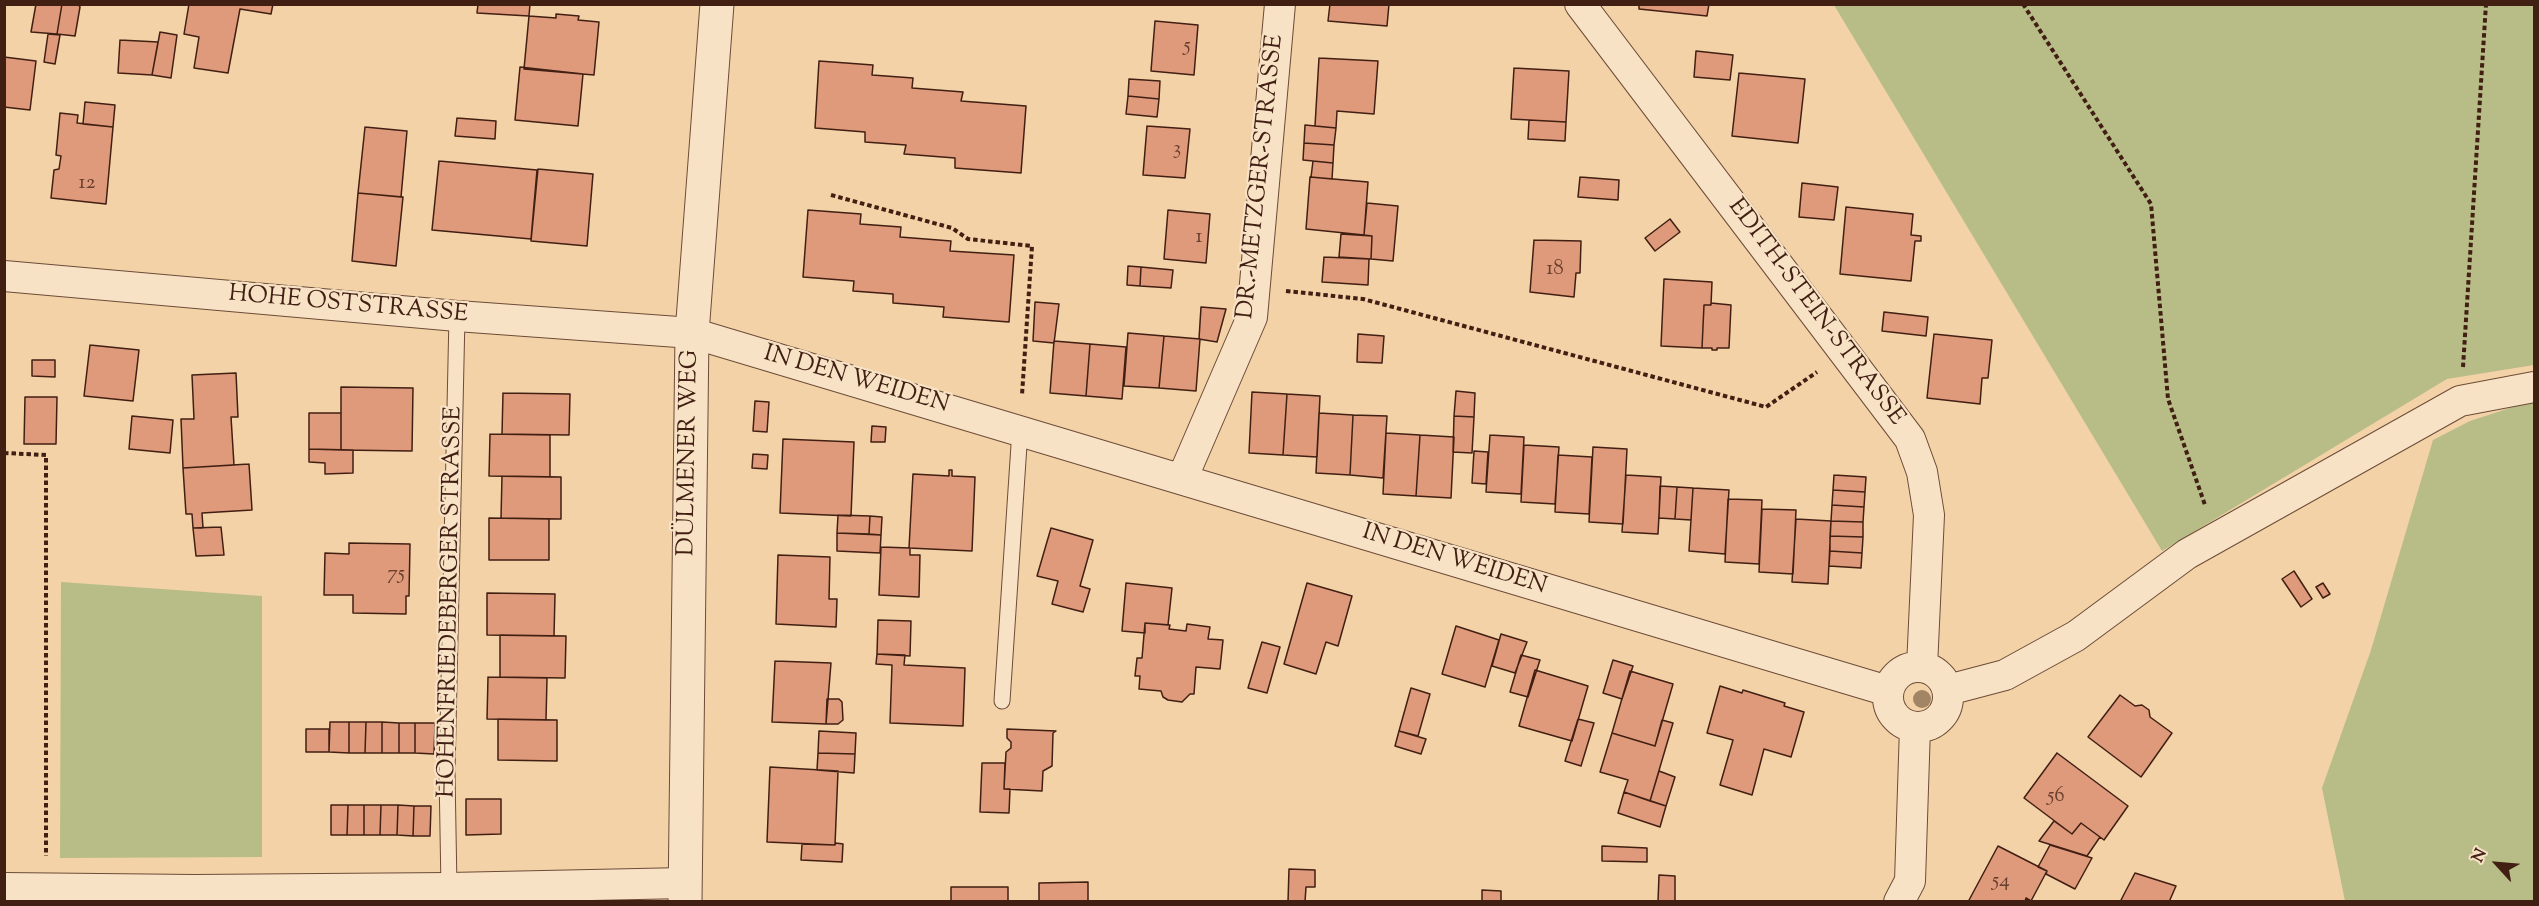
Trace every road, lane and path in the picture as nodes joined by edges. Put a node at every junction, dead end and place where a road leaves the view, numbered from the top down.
1 (717, 4) edge
2 (1280, 4) edge
3 (1580, 4) edge
4 (2024, 4) edge
5 (2486, 4) edge
6 (831, 195) dead end
7 (4, 276) edge
8 (1256, 287) junction
9 (457, 316) junction
10 (692, 333) junction
11 (1843, 352) junction
12 (2535, 387) edge
13 (2460, 401) junction
14 (1020, 430) junction
15 (4, 453) edge
16 (1182, 479) junction
17 (2216, 537) junction
18 (1922, 667) junction
19 (1948, 690) junction
20 (1888, 691) junction
21 (1002, 701) dead end
22 (1915, 727) junction
23 (4, 888) edge
24 (46, 888) junction
25 (449, 888) junction
26 (685, 892) edge
27 (194, 896) edge
28 (1899, 902) edge

1 - 10 street, DÜLMENER WEG
2 - 8 street, DR.-METZGER-STRASSE
3 - 11 street, EDITH-STEIN-STRASSE
4 - 17 path
5 - 13 path
6 - 14 path
7 - 9 street, HOHE OSTSTRASSE
8 - 11 path
8 - 16 street, DR.-METZGER-STRASSE
9 - 10 street, HOHE OSTSTRASSE
9 - 25 lane, HOHENFRIEDEBERGER STRASSE
10 - 14 street, IN DEN WEIDEN
10 - 26 street, DÜLMENER WEG
11 - 18 street, EDITH-STEIN-STRASSE
12 - 13 street
13 - 17 street
14 - 16 street, IN DEN WEIDEN
14 - 21 lane
15 - 24 path
16 - 20 street, IN DEN WEIDEN
17 - 19 street
18 - 19 street
18 - 20 street
19 - 22 street
20 - 22 street
22 - 28 street
23 - 24 street
24 - 27 street
25 - 26 street
25 - 27 street

